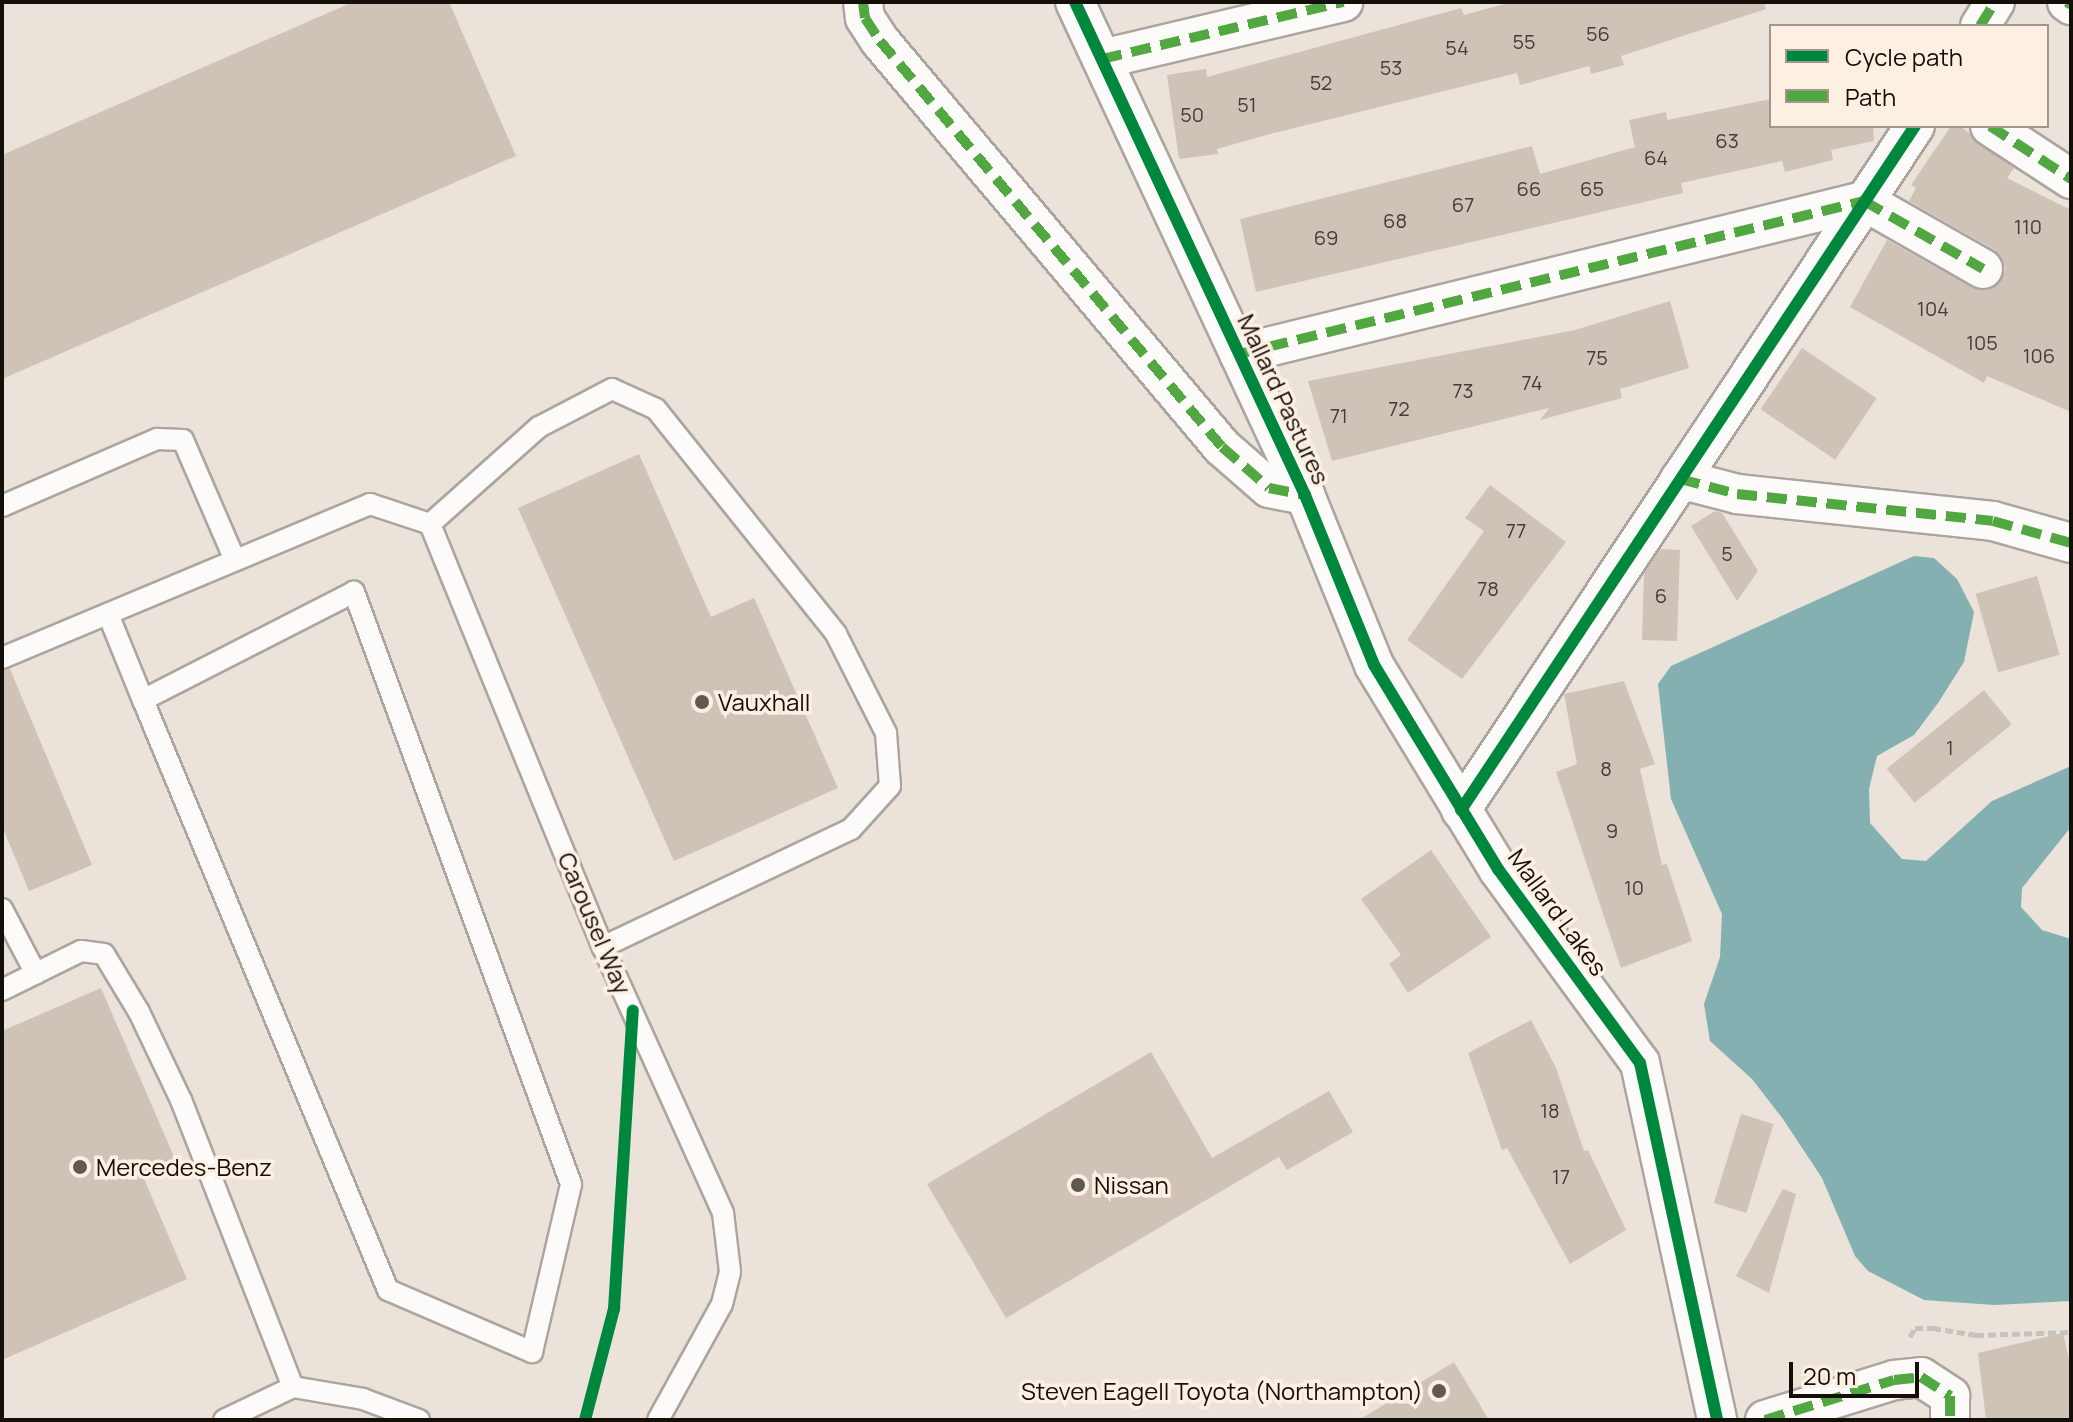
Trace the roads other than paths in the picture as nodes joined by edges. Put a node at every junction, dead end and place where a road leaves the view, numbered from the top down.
1 (863, 2) edge
2 (1075, 2) edge
3 (1343, 2) edge
4 (1995, 2) edge
5 (1981, 24) edge
6 (1102, 59) junction
7 (1914, 128) edge
8 (1993, 128) edge
9 (2071, 179) edge
10 (1864, 201) junction
11 (1983, 269) dead end
12 (1239, 354) junction
13 (1680, 479) junction
14 (1305, 495) junction
15 (2, 506) edge
16 (430, 524) junction
17 (2071, 543) edge
18 (235, 560) junction
19 (108, 614) junction
20 (2, 658) edge
21 (143, 700) junction
22 (1461, 810) junction
23 (2, 909) edge
24 (603, 947) junction
25 (36, 974) junction
26 (2, 990) edge
27 (293, 1387) junction
28 (224, 1420) edge
29 (419, 1420) edge
30 (658, 1420) edge
31 (1717, 1420) edge
32 (1765, 1420) edge
33 (1950, 1420) edge

1 - 14 street, Mallard Pastures
2 - 6 street, Mallard Pastures
3 - 6 street
4 - 5 street
6 - 12 street, Mallard Pastures
7 - 10 street
8 - 9 street
10 - 11 street
10 - 12 street, Mallard Pastures
10 - 13 street
12 - 14 street, Mallard Pastures
13 - 17 street
13 - 22 street
14 - 22 street, Mallard Pastures
15 - 18 lane
16 - 18 lane
16 - 24 lane, Carousel Way
16 - 24 lane
18 - 19 lane
19 - 20 lane
19 - 21 lane
21 - 21 lane
22 - 31 street, Mallard Lakes
23 - 25 lane
24 - 30 lane, Carousel Way
25 - 26 lane
25 - 27 lane
27 - 28 lane
27 - 29 lane
32 - 33 street

